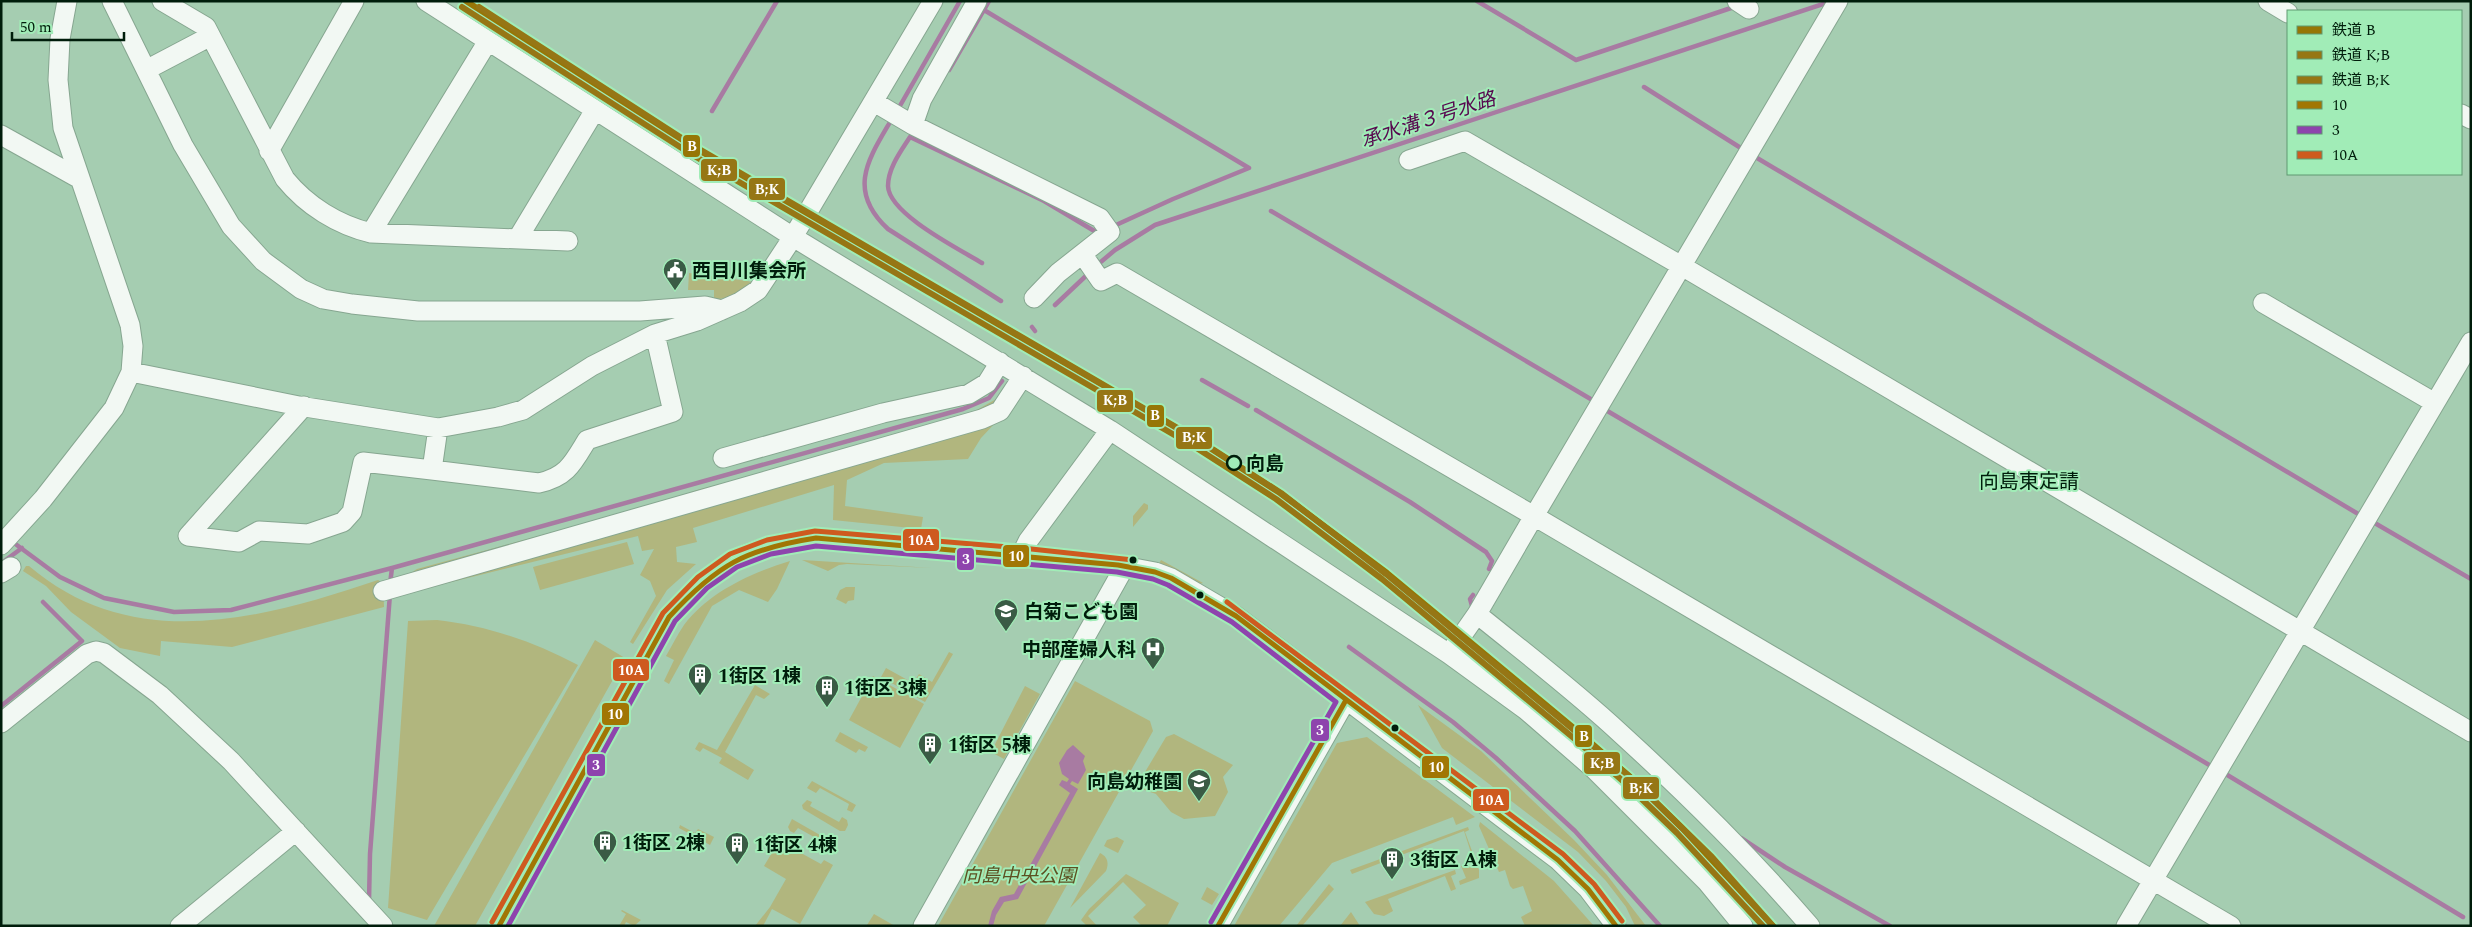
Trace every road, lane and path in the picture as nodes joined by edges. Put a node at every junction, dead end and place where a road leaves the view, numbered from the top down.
1 (112, 1) edge
2 (162, 1) edge
3 (354, 1) edge
4 (426, 1) edge
5 (933, 1) edge
6 (977, 1) edge
7 (2268, 1) edge
8 (65, 2) edge
9 (1835, 6) edge
10 (2287, 12) edge
11 (205, 39) dead end
12 (488, 41) junction
13 (146, 70) junction
14 (881, 106) junction
15 (595, 110) junction
16 (909, 122) junction
17 (1, 135) edge
18 (269, 151) junction
19 (1409, 160) dead end
20 (80, 179) junction
21 (372, 233) junction
22 (793, 237) junction
23 (518, 238) junction
24 (568, 241) dead end
25 (1084, 256) junction
26 (1680, 265) junction
27 (1034, 298) dead end
28 (2263, 303) dead end
29 (722, 310) junction
30 (655, 334) junction
31 (2471, 342) edge
32 (1002, 363) junction
33 (131, 372) junction
34 (1023, 376) junction
35 (2435, 403) junction
36 (304, 406) junction
37 (438, 428) junction
38 (1110, 430) junction
39 (723, 458) dead end
40 (432, 470) junction
41 (1534, 516) junction
42 (8, 538) edge
43 (1021, 555) junction
44 (1125, 566) junction
45 (383, 591) dead end
46 (1477, 614) junction
47 (2301, 632) junction
48 (1449, 654) junction
49 (1346, 700) junction
50 (1, 723) edge
51 (2471, 732) edge
52 (296, 831) junction
53 (2153, 880) junction
54 (374, 916) edge
55 (2228, 925) edge
56 (180, 926) edge
57 (499, 926) edge
58 (923, 926) edge
59 (1218, 926) edge
60 (1616, 926) edge
61 (1743, 926) edge
62 (1810, 926) edge
63 (2126, 926) edge

1 - 13 street
2 - 18 street
3 - 18 street
4 - 12 street
5 - 14 street
6 - 16 street
7 - 10 street
8 - 20 street
9 - 26 street
11 - 13 street
12 - 15 street
12 - 21 street
13 - 29 street
14 - 16 street
14 - 22 street
15 - 22 street
15 - 23 street
16 - 25 street
17 - 20 street
18 - 21 street
19 - 26 street
20 - 33 street
21 - 23 street
22 - 29 street
22 - 32 street
23 - 24 street
25 - 27 street
25 - 41 street
26 - 41 street
26 - 47 street
28 - 35 street
29 - 30 street
30 - 37 street
30 - 40 street
31 - 35 street
32 - 34 street
32 - 39 street
33 - 36 street
33 - 42 street
34 - 38 street
34 - 45 street
35 - 47 street
36 - 37 street
36 - 40 street
37 - 40 street
38 - 43 street
38 - 48 street
41 - 46 street
41 - 53 street
43 - 44 street
43 - 57 street
44 - 49 street
44 - 58 street
46 - 48 street
46 - 62 street
47 - 51 street
47 - 53 street
48 - 61 street
49 - 59 street
49 - 60 street
50 - 52 street
52 - 54 street
52 - 56 street
53 - 55 street
53 - 63 street

